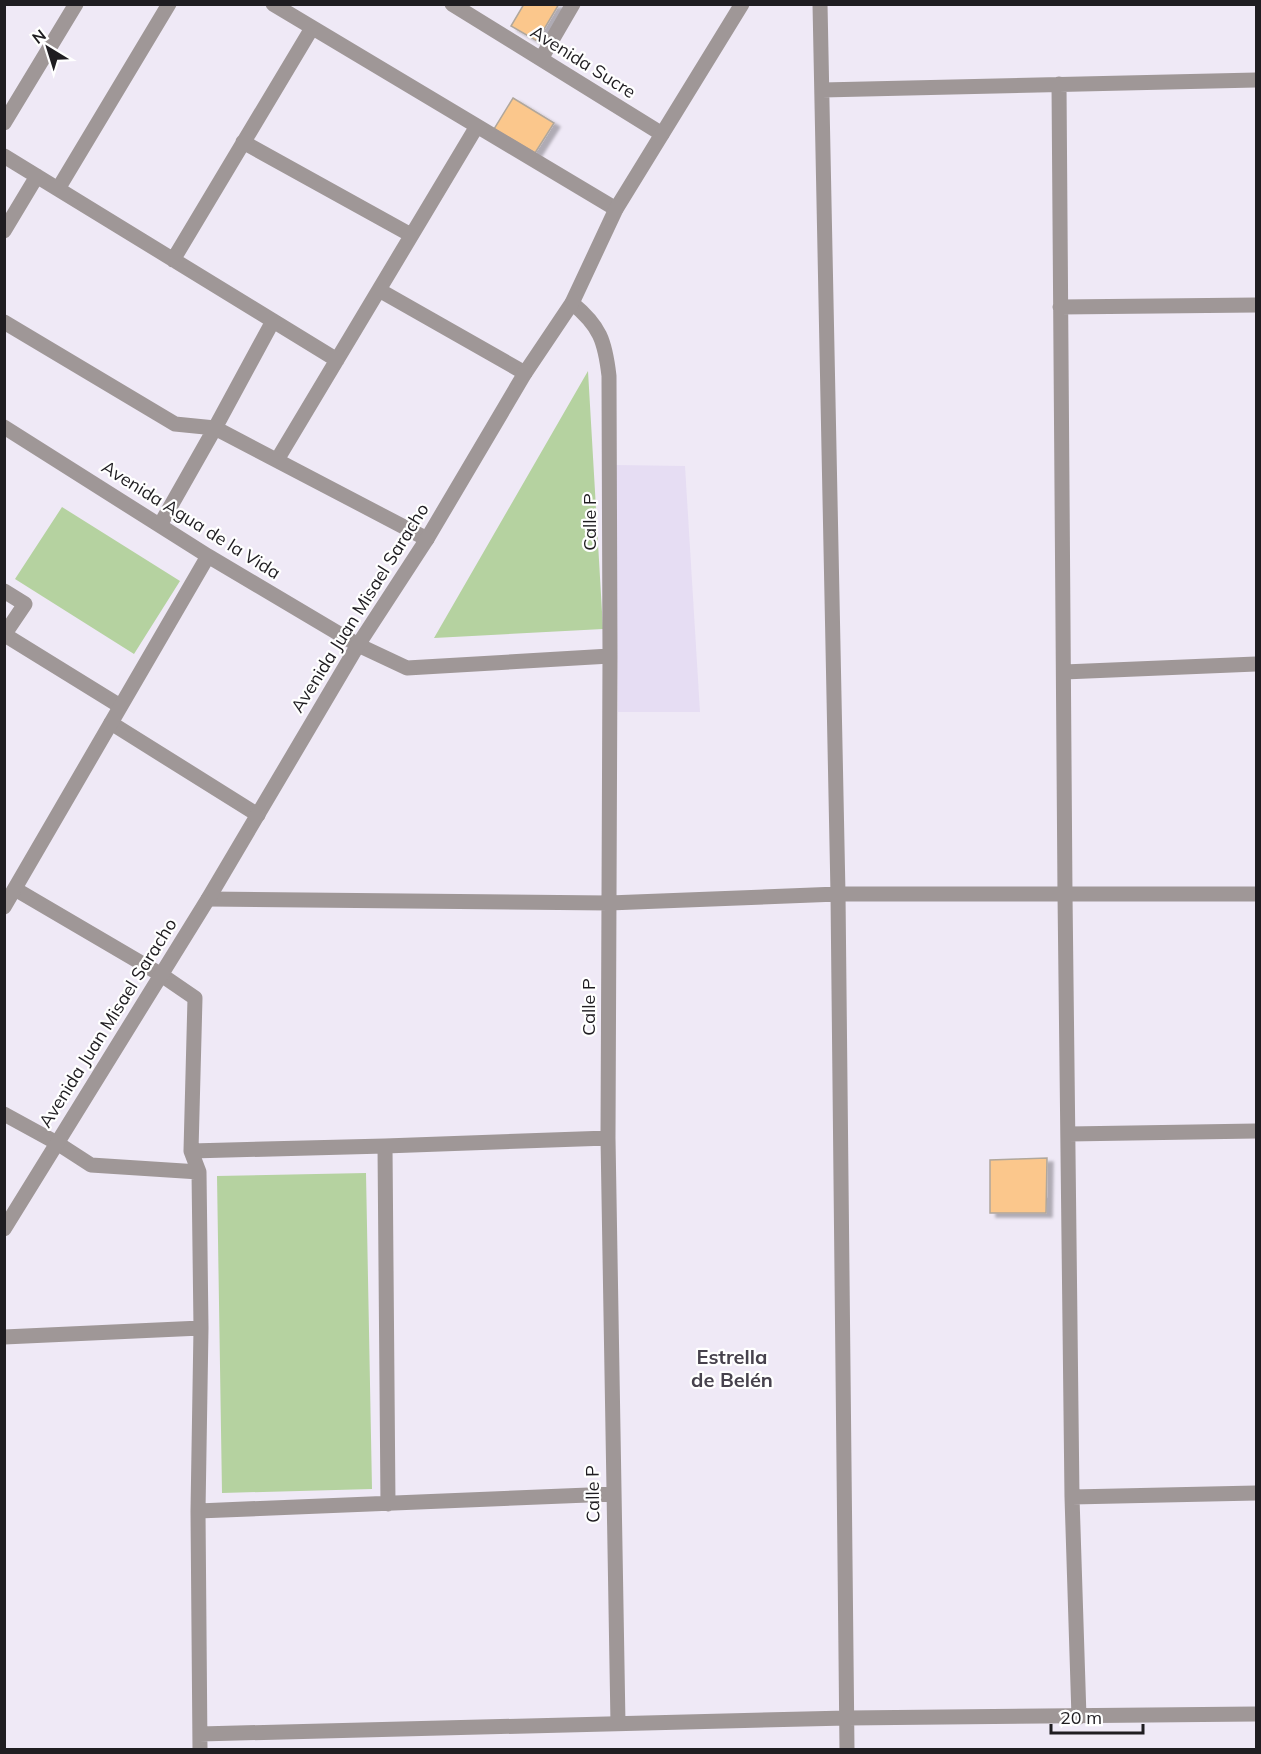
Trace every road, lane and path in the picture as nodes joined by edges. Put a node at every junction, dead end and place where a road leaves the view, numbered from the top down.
1 (76, 4) edge
2 (169, 4) edge
3 (273, 4) edge
4 (452, 4) edge
5 (573, 4) edge
6 (742, 4) edge
7 (820, 4) edge
8 (312, 28) junction
9 (541, 58) junction
10 (1257, 80) edge
11 (1059, 84) junction
12 (822, 90) junction
13 (4, 123) edge
14 (477, 126) junction
15 (662, 134) junction
16 (243, 142) junction
17 (4, 156) edge
18 (37, 176) junction
19 (58, 189) junction
20 (616, 209) junction
21 (4, 231) edge
22 (411, 235) junction
23 (173, 260) junction
24 (379, 290) junction
25 (572, 303) junction
26 (1257, 305) edge
27 (1060, 307) junction
28 (273, 321) junction
29 (4, 322) edge
30 (337, 360) junction
31 (525, 373) junction
32 (4, 427) edge
33 (215, 428) junction
34 (277, 460) junction
35 (160, 525) junction
36 (427, 539) junction
37 (208, 555) junction
38 (4, 591) edge
39 (5, 635) edge
40 (358, 645) junction
41 (610, 656) junction
42 (1257, 664) edge
43 (1064, 672) junction
44 (120, 706) junction
45 (111, 723) junction
46 (258, 815) junction
47 (15, 888) junction
48 (838, 894) junction
49 (1065, 894) junction
50 (1257, 894) edge
51 (208, 899) junction
52 (609, 903) junction
53 (4, 907) edge
54 (160, 974) junction
55 (4, 1114) edge
56 (1257, 1131) edge
57 (1069, 1134) junction
58 (608, 1138) junction
59 (57, 1143) junction
60 (385, 1146) junction
61 (191, 1151) junction
62 (198, 1172) junction
63 (4, 1229) edge
64 (201, 1328) junction
65 (4, 1337) edge
66 (1257, 1493) edge
67 (613, 1494) junction
68 (1072, 1497) junction
69 (388, 1503) junction
70 (198, 1511) junction
71 (1257, 1714) edge
72 (1079, 1717) junction
73 (847, 1718) junction
74 (618, 1724) junction
75 (200, 1742) edge
76 (847, 1749) edge

1 - 13 street
2 - 19 street
3 - 8 street
4 - 9 street, Avenida Sucre
5 - 9 street
6 - 15 street, Avenida Juan Misael Saracho
7 - 12 street
8 - 14 street
8 - 16 street
9 - 15 street, Avenida Sucre
10 - 11 street
11 - 12 street
11 - 27 street
12 - 48 street
14 - 20 street
14 - 22 street
15 - 20 street, Avenida Juan Misael Saracho
16 - 22 street
16 - 23 street
17 - 18 street
18 - 19 street
18 - 21 street
19 - 23 street
20 - 25 street, Avenida Juan Misael Saracho
22 - 24 street
23 - 28 street
24 - 30 street
24 - 31 street
25 - 31 street, Avenida Juan Misael Saracho
25 - 41 street, Calle P
26 - 27 street
27 - 43 street
28 - 30 street
28 - 33 street
29 - 33 street
30 - 34 street
31 - 36 street, Avenida Juan Misael Saracho
32 - 35 street, Avenida Agua de la Vida
33 - 34 street
33 - 35 street
34 - 36 street
35 - 37 street, Avenida Agua de la Vida
36 - 40 street, Avenida Juan Misael Saracho
37 - 40 street, Avenida Agua de la Vida
37 - 44 street
38 - 39 street
39 - 44 street
40 - 41 street, Avenida Agua de la Vida
40 - 46 street, Avenida Juan Misael Saracho
41 - 52 street, Calle P
42 - 43 street
43 - 49 street
44 - 45 street
45 - 46 street
45 - 47 street
46 - 51 street, Avenida Juan Misael Saracho
47 - 53 street
47 - 54 street
48 - 49 street
48 - 52 street
48 - 73 street
49 - 50 street
49 - 57 street
51 - 52 street
51 - 54 street, Avenida Juan Misael Saracho
52 - 58 street, Calle P
54 - 59 street, Avenida Juan Misael Saracho
54 - 61 street
55 - 59 street
56 - 57 street
57 - 68 street
58 - 60 street
58 - 67 street, Calle P
59 - 62 street
59 - 63 street, Avenida Juan Misael Saracho
60 - 61 street
60 - 69 street
61 - 62 street
62 - 64 street
64 - 65 street
64 - 70 street
66 - 68 street
67 - 69 street
67 - 74 street, Calle P
68 - 72 street
69 - 70 street
70 - 75 street
71 - 72 street
72 - 73 street
73 - 74 street
73 - 76 street
74 - 75 street

